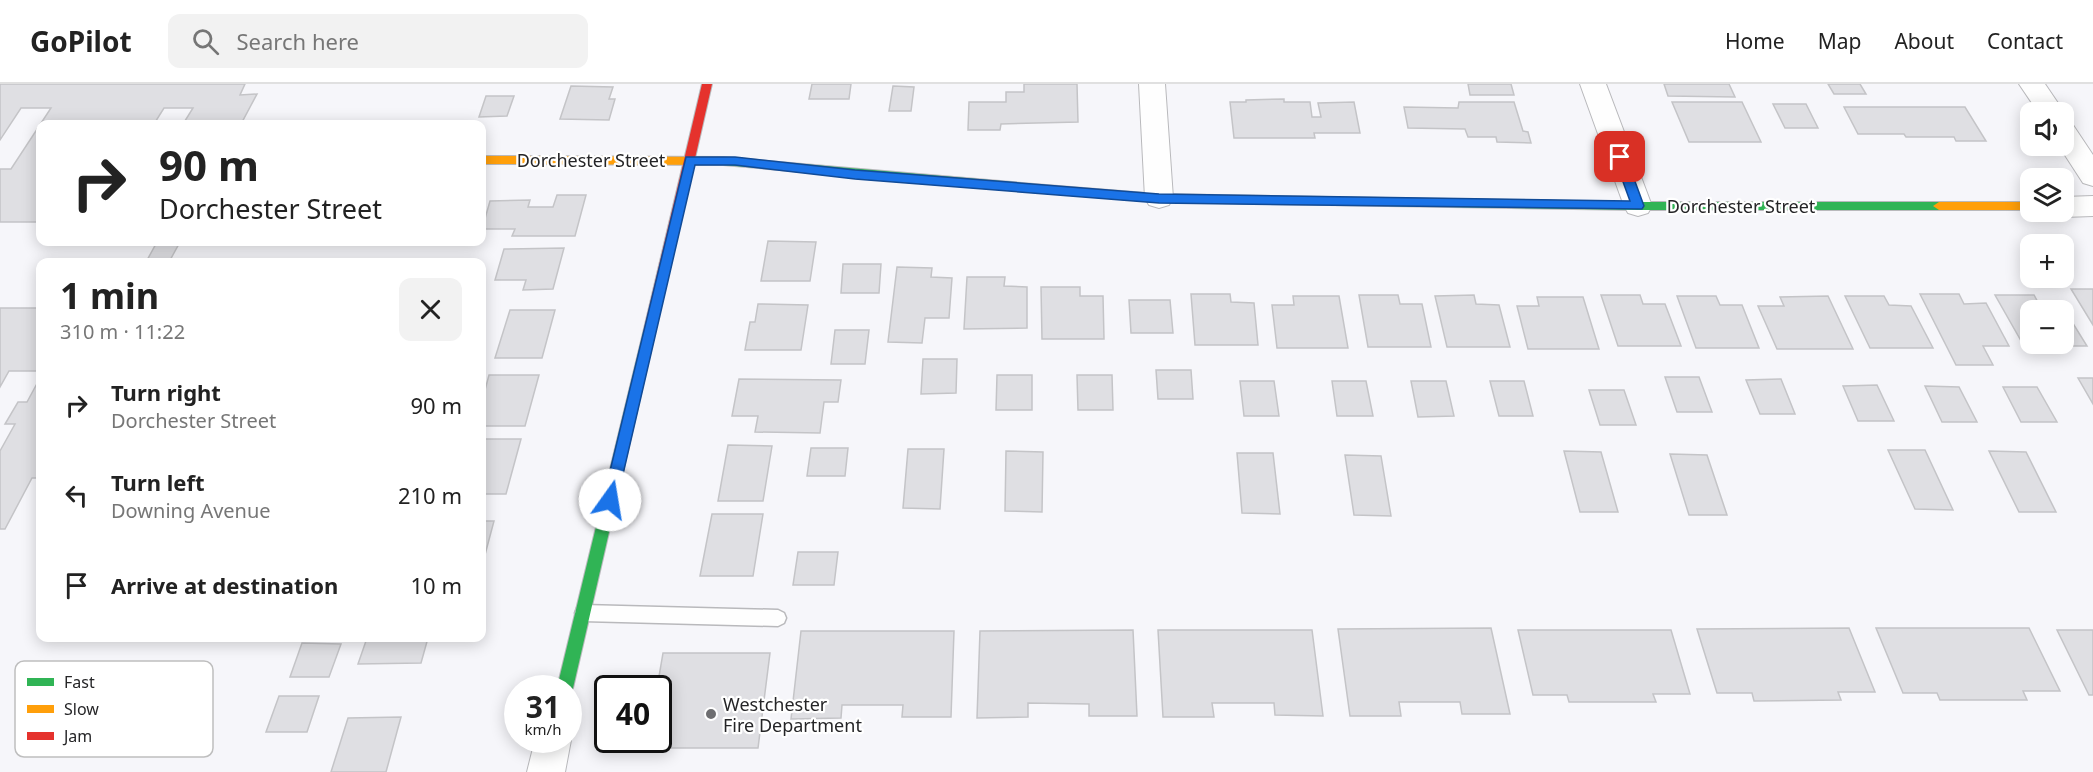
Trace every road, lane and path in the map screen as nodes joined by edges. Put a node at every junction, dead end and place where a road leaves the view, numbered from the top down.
1 (707, 84) edge
2 (1152, 84) edge
3 (1593, 84) edge
4 (2032, 84) edge
5 (2044, 102) edge
6 (2074, 147) edge
7 (486, 160) edge
8 (690, 160) junction
9 (2093, 176) edge
10 (1159, 198) junction
11 (1638, 206) junction
12 (2020, 206) edge
13 (2074, 207) edge
14 (2093, 207) edge
15 (583, 613) junction
16 (778, 618) dead end
17 (568, 675) edge
18 (550, 753) edge
19 (546, 772) edge

1 - 8 street
2 - 10 street
3 - 11 street
4 - 5 street
6 - 9 street
7 - 8 street, Dorchester Street
8 - 10 street, Dorchester Street
8 - 15 street
10 - 11 street, Dorchester Street
11 - 12 street, Dorchester Street
13 - 14 street
15 - 16 lane
15 - 17 street
18 - 19 street

